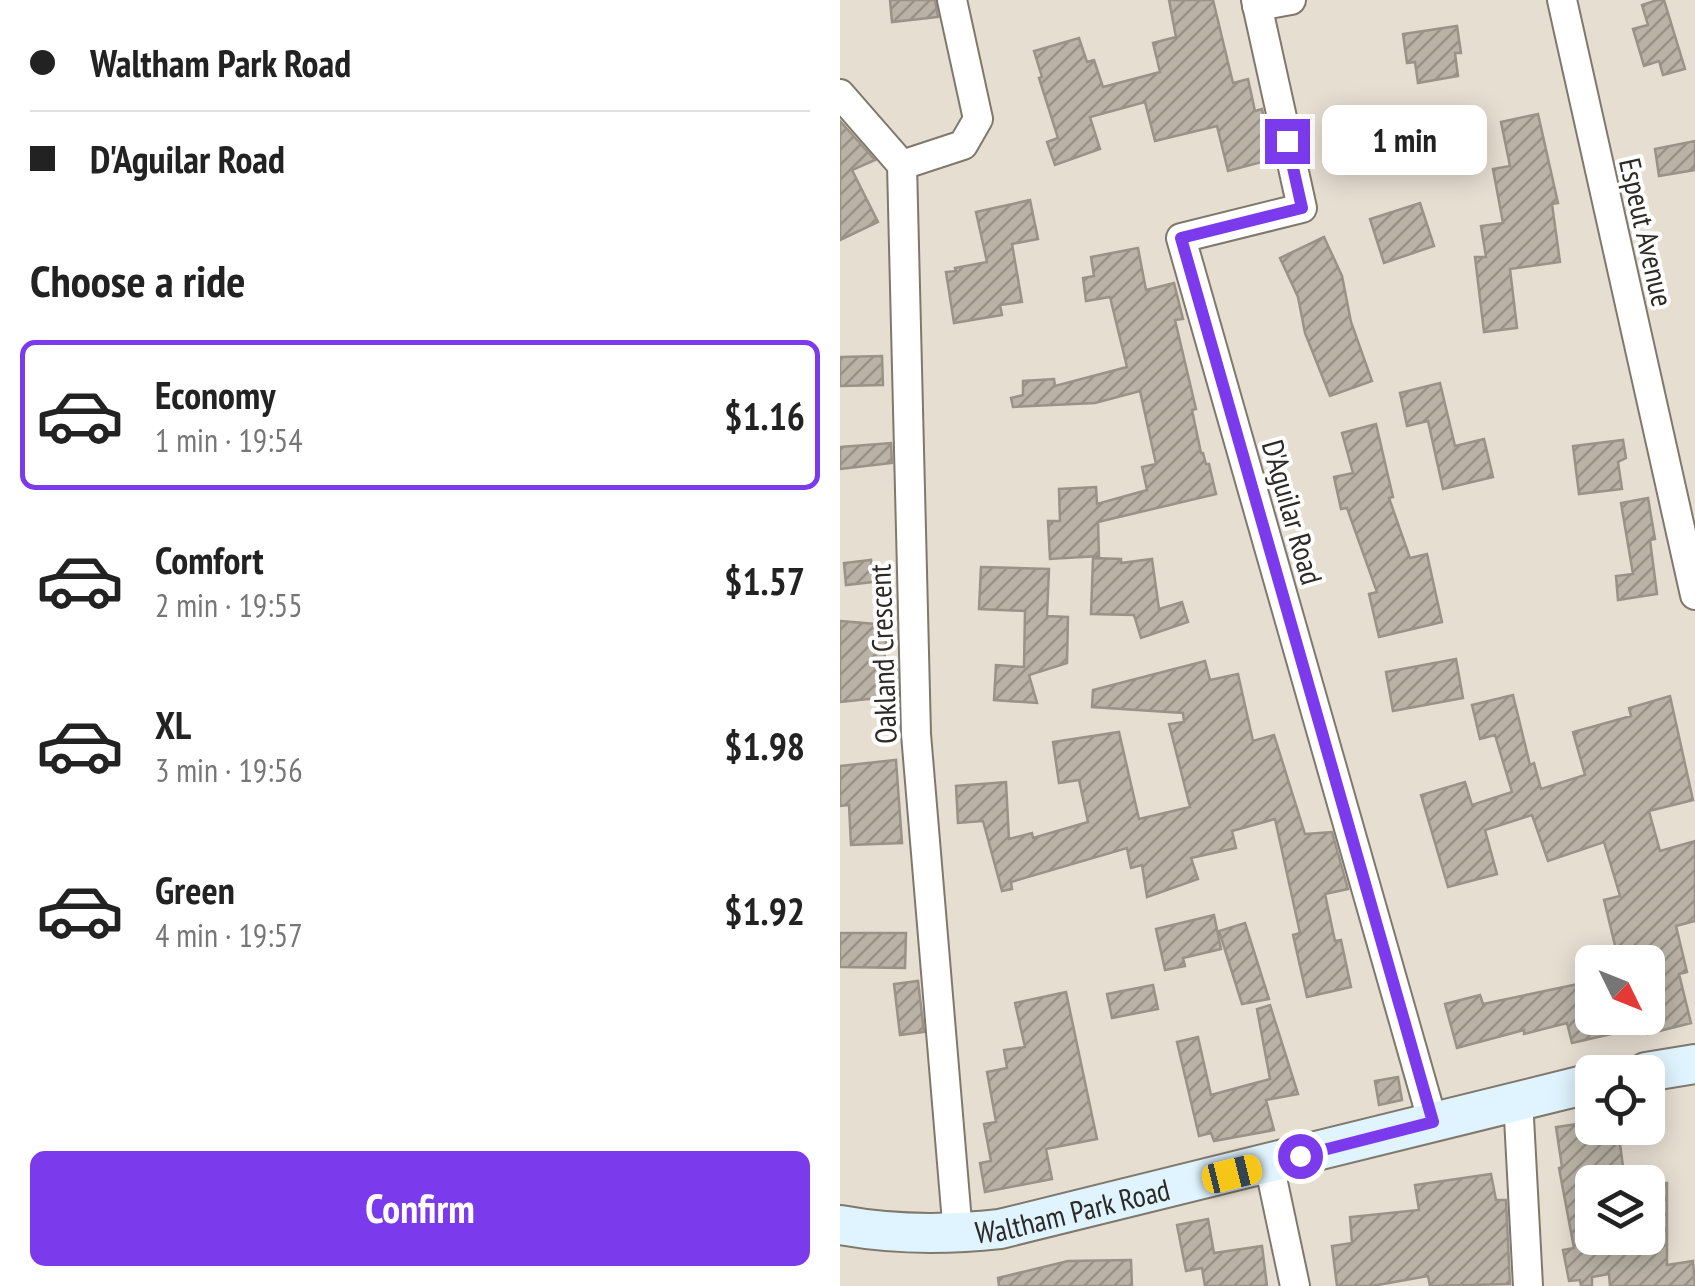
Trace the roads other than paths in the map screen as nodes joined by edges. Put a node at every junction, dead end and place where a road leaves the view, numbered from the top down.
1 (952, 0) edge
2 (1291, 0) edge
3 (1562, 0) edge
4 (1256, 3) edge
5 (840, 94) edge
6 (902, 165) junction
7 (1695, 594) edge
8 (1695, 1064) edge
9 (1665, 1069) edge
10 (1575, 1087) edge
11 (1518, 1099) junction
12 (1433, 1122) junction
13 (1269, 1164) junction
14 (840, 1225) edge
15 (958, 1234) junction
16 (1295, 1286) edge
17 (1528, 1286) edge

1 - 6 street
2 - 4 street
3 - 7 street, Espeut Avenue
4 - 12 street, D'Aguilar Road
5 - 6 street
6 - 15 street, Oakland Crescent
8 - 9 main road
10 - 11 main road, Waltham Park Road
11 - 12 main road, Waltham Park Road
11 - 17 street
12 - 13 main road, Waltham Park Road
13 - 15 main road, Waltham Park Road
13 - 16 street
14 - 15 main road, Waltham Park Road

